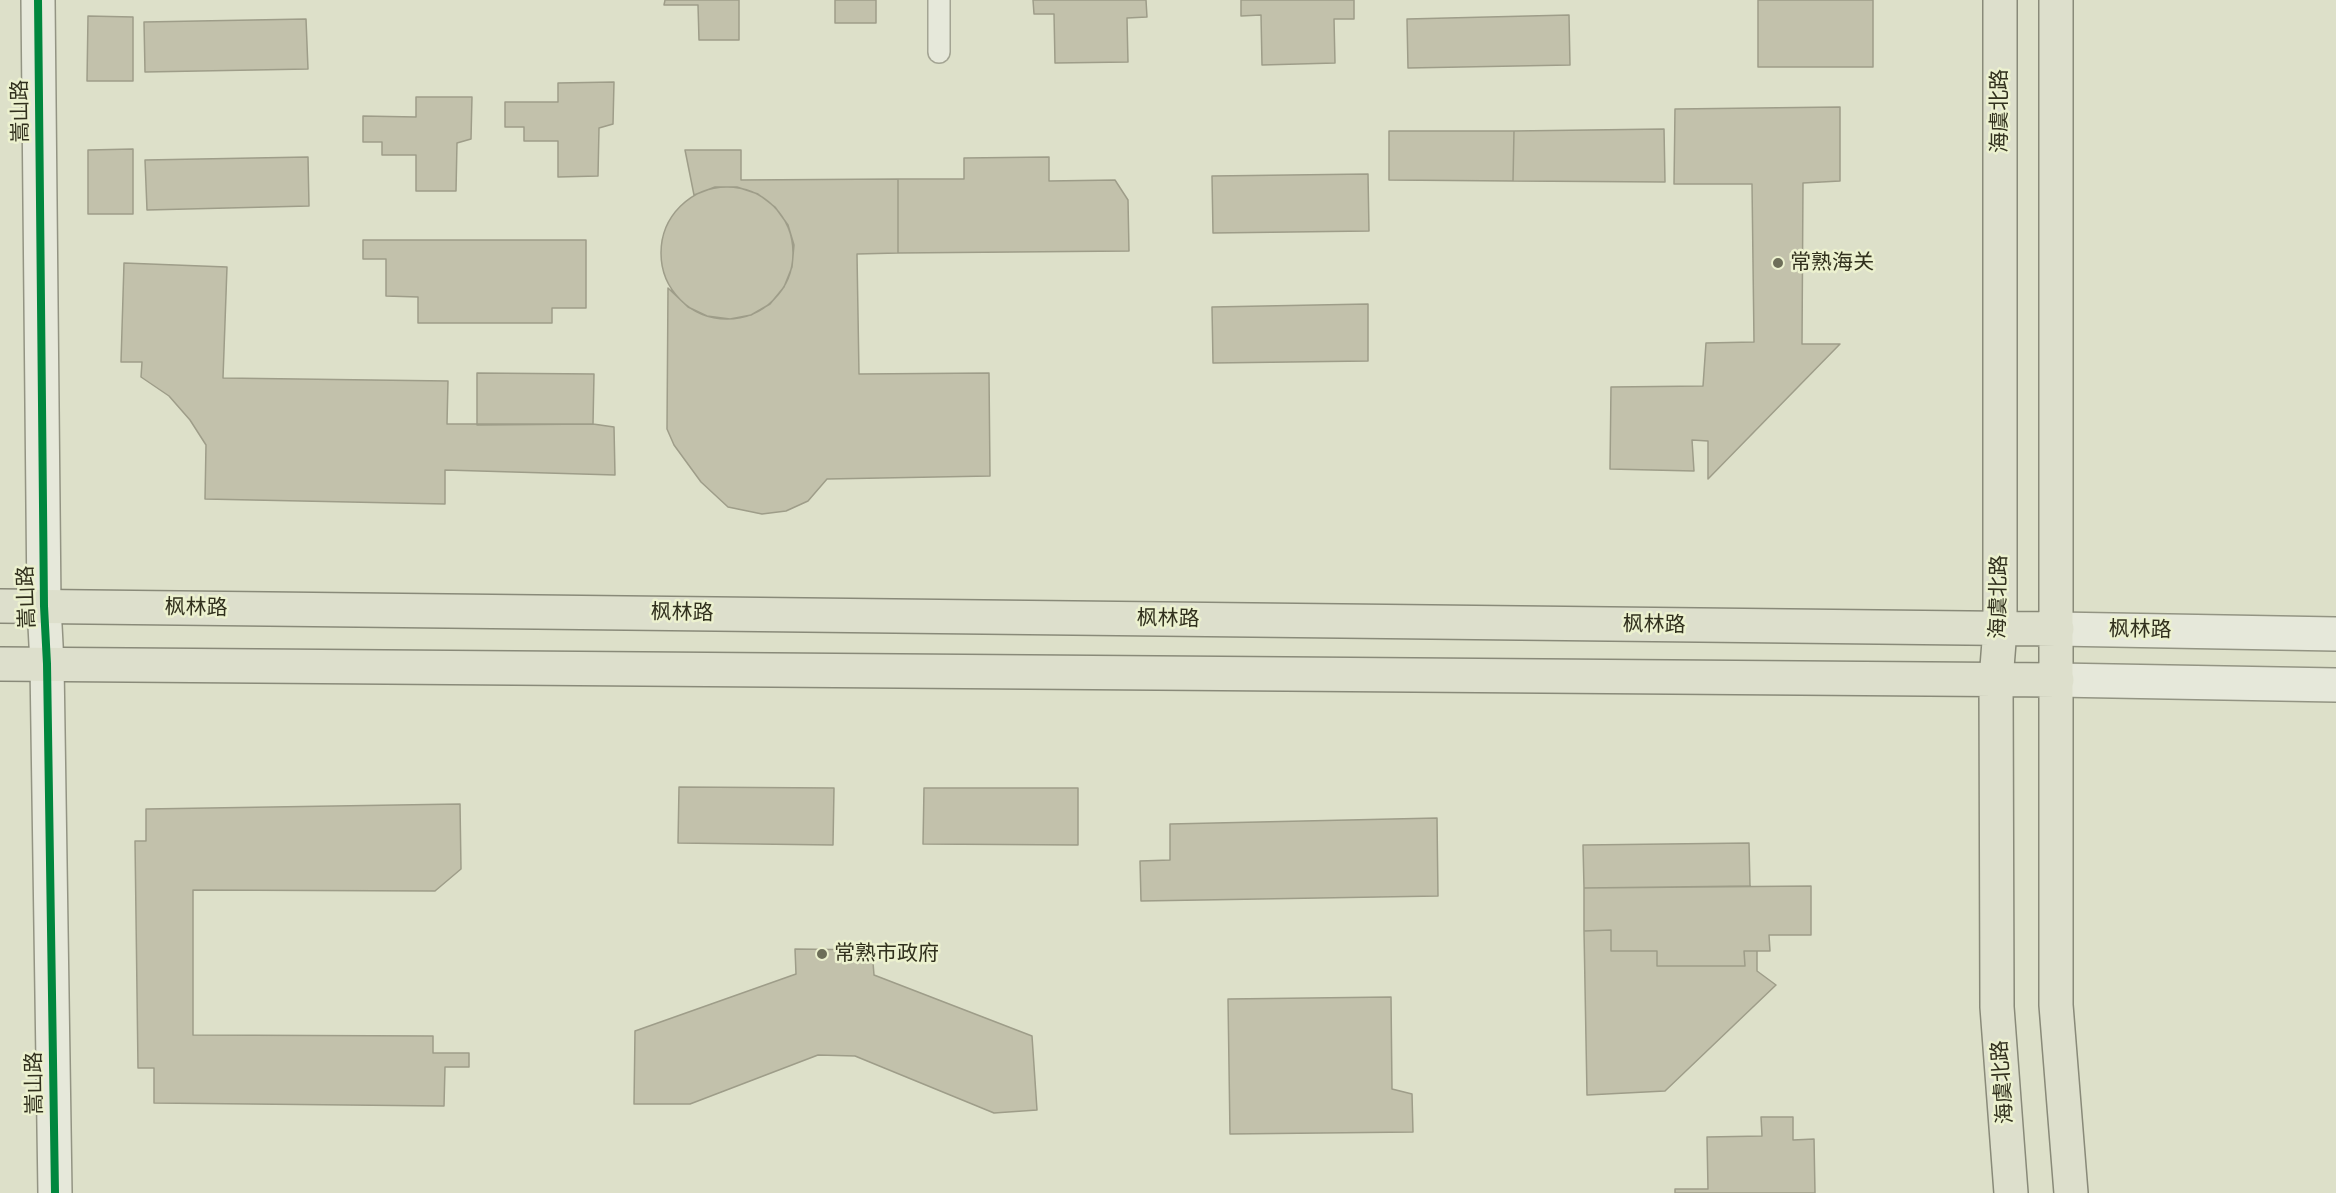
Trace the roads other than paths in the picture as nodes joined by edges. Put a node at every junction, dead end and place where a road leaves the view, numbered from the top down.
1 (38, 0) edge
2 (939, 0) edge
3 (2000, 0) edge
4 (2056, 0) edge
5 (939, 52) dead end
6 (0, 606) edge
7 (44, 606) junction
8 (2000, 629) junction
9 (2057, 629) junction
10 (2336, 634) edge
11 (0, 664) edge
12 (47, 664) junction
13 (1996, 680) junction
14 (2057, 680) junction
15 (2336, 685) edge
16 (55, 1193) edge
17 (2011, 1193) edge
18 (2071, 1193) edge

1 - 7 street, 嵩山路
2 - 5 lane
3 - 8 main road, 海虞北路
4 - 9 main road
6 - 7 main road, 枫林路
7 - 8 main road, 枫林路
7 - 12 street, 嵩山路
8 - 9 main road, 枫林路
8 - 13 main road, 海虞北路
9 - 10 street, 枫林路
9 - 14 main road
11 - 12 main road
12 - 13 main road
12 - 16 street, 嵩山路
13 - 14 main road
13 - 17 main road, 海虞北路
14 - 15 street
14 - 18 main road

